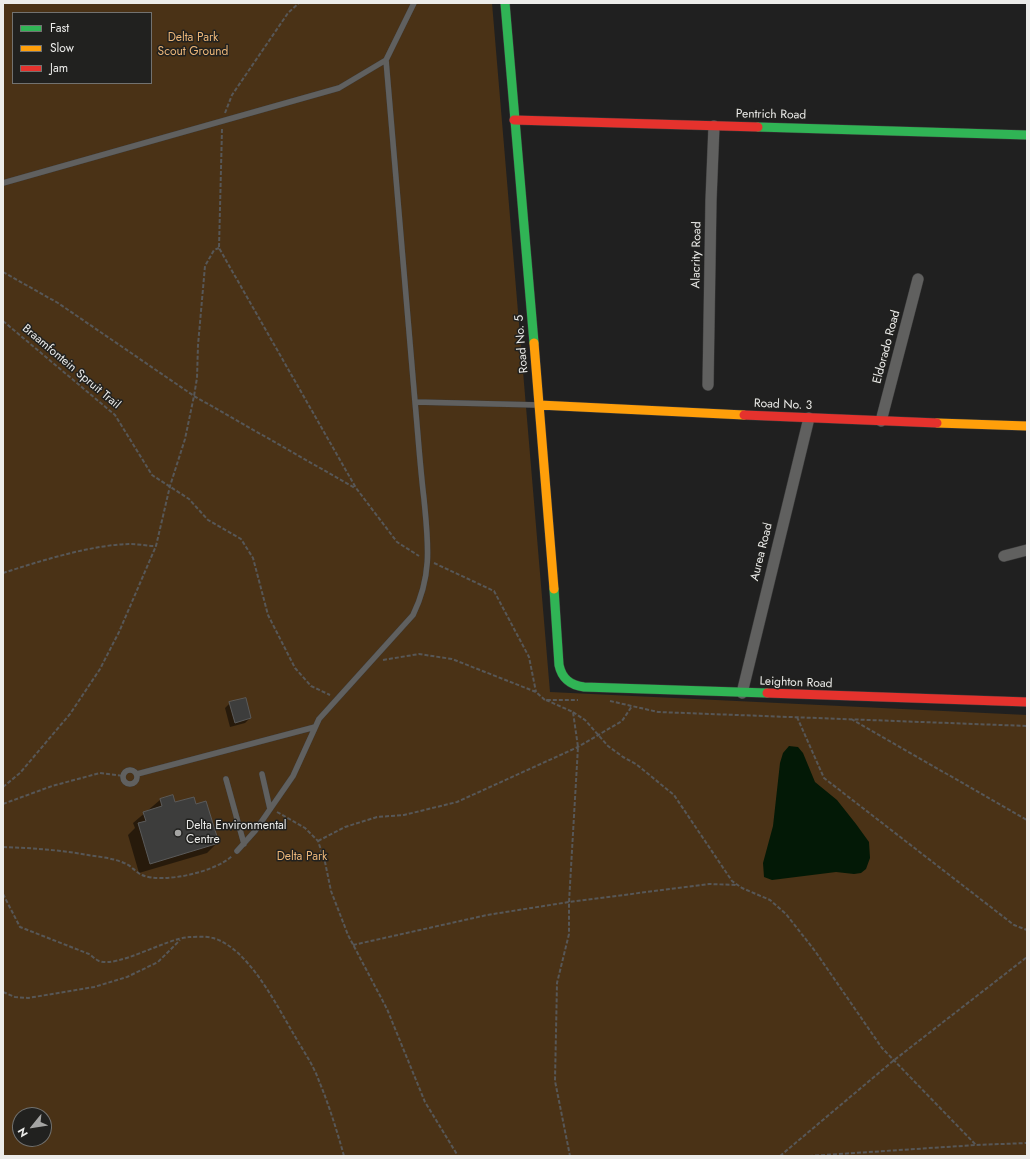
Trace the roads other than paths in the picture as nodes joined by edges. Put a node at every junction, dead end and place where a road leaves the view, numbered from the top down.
1 (414, 3) edge
2 (505, 3) edge
3 (386, 60) junction
4 (514, 120) junction
5 (714, 126) junction
6 (1027, 135) edge
7 (3, 183) edge
8 (918, 279) dead end
9 (708, 384) dead end
10 (415, 402) junction
11 (539, 404) junction
12 (809, 418) junction
13 (881, 421) junction
14 (1027, 426) edge
15 (1027, 550) edge
16 (1004, 556) dead end
17 (566, 681) joint
18 (742, 693) junction
19 (1027, 702) edge
20 (315, 727) junction
21 (137, 774) junction
22 (262, 774) dead end
23 (226, 779) dead end
24 (270, 809) junction
25 (244, 844) junction
26 (237, 851) road end

1 - 3 lane
2 - 4 street, Road No. 5
3 - 7 lane
3 - 10 lane
4 - 5 street, Pentrich Road
4 - 11 street, Road No. 5
5 - 6 street, Pentrich Road
5 - 9 street, Alacrity Road
8 - 13 street, Eldorado Road
10 - 11 lane
10 - 20 lane
11 - 12 street, Road No. 3
11 - 17 street, Road No. 5
12 - 13 street, Road No. 3
12 - 18 street, Aurea Road
13 - 14 street, Road No. 3
15 - 16 street
17 - 18 street, Leighton Road
18 - 19 street, Leighton Road
20 - 21 lane
20 - 24 lane
21 - 21 lane
22 - 24 lane
23 - 25 lane
24 - 25 lane
25 - 26 lane

